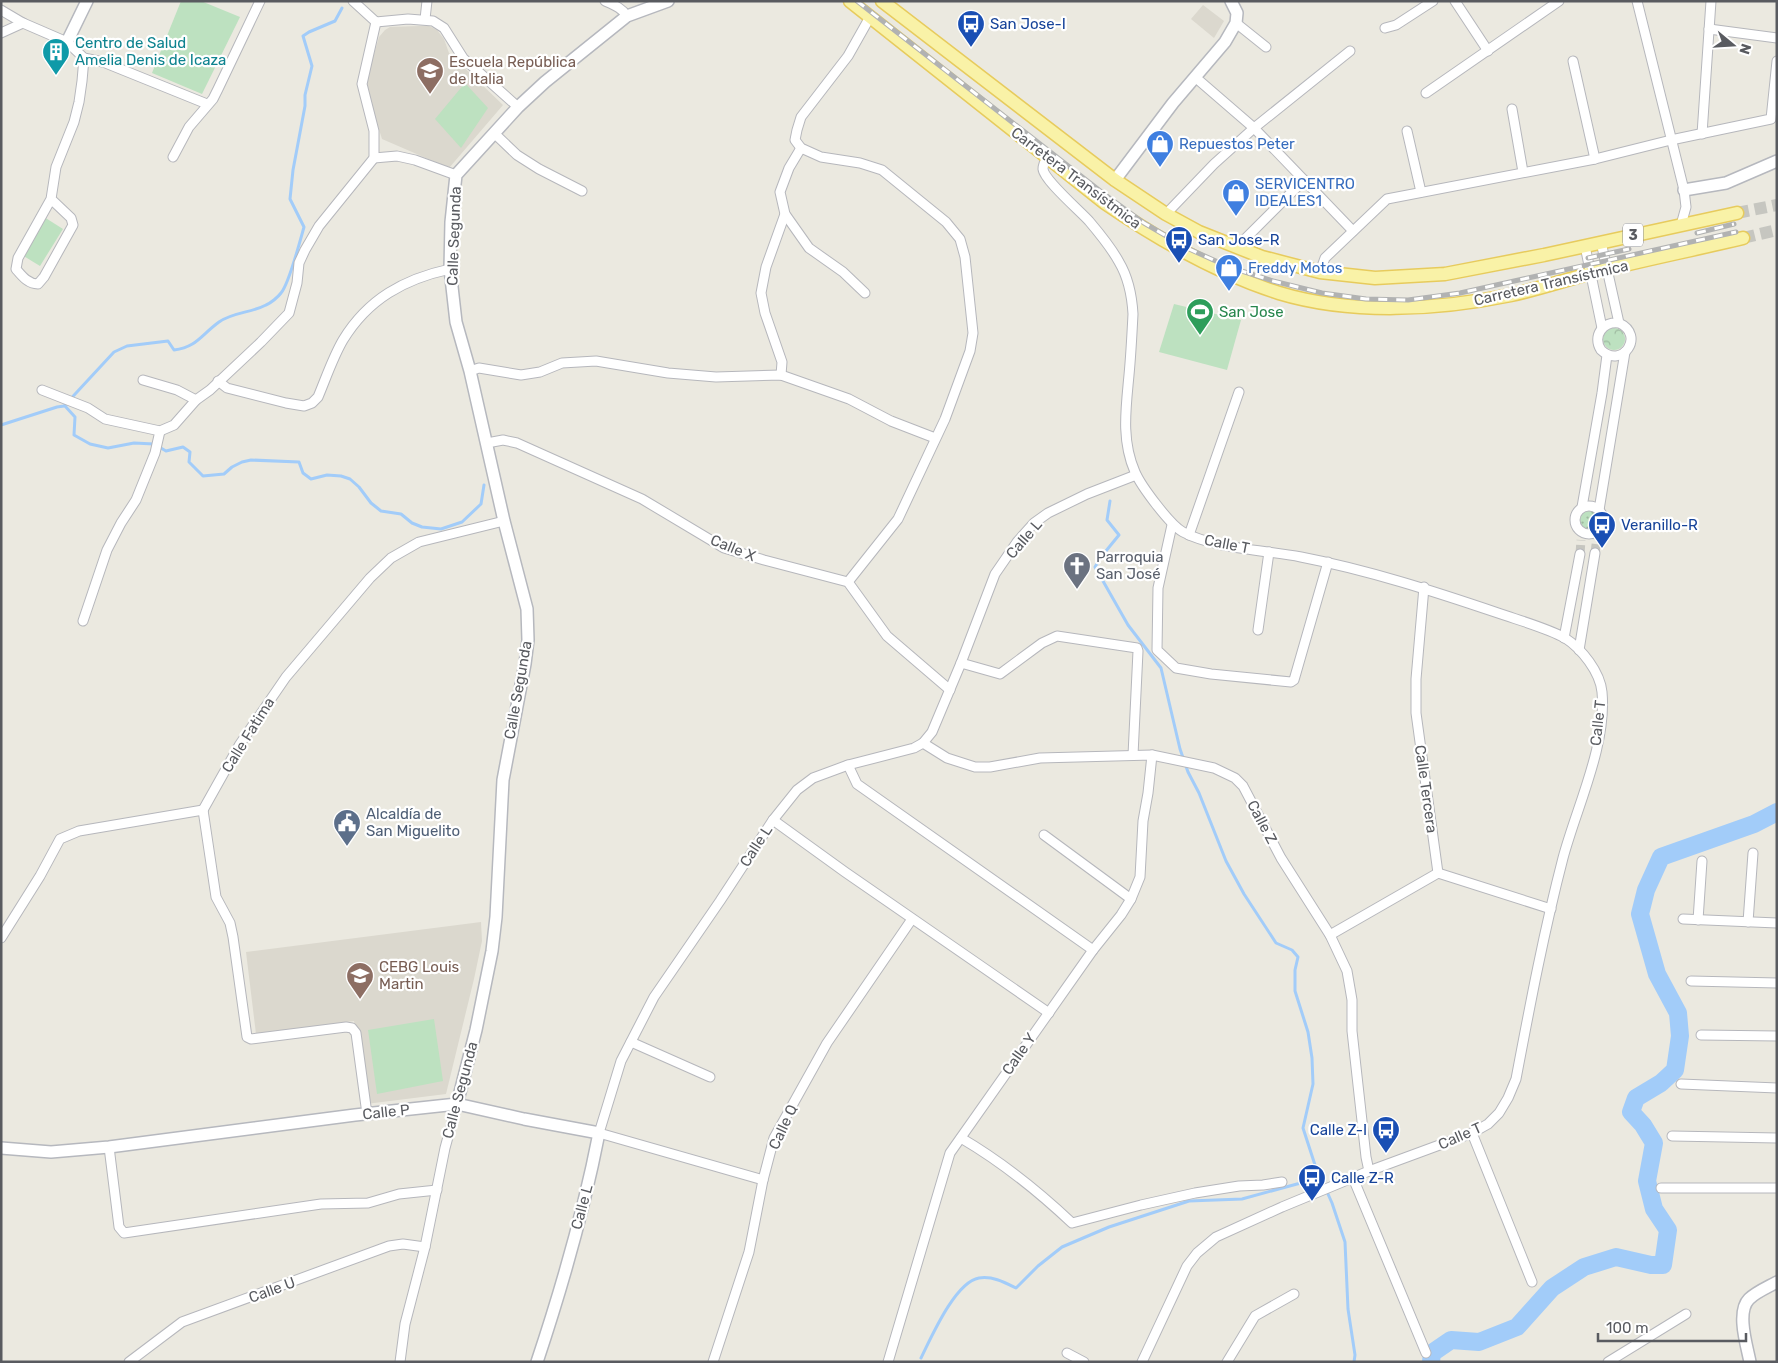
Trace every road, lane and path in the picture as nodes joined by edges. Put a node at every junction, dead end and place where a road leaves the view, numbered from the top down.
1 (87, 1) edge
2 (260, 1) edge
3 (353, 1) edge
4 (426, 1) edge
5 (605, 1) edge
6 (668, 1) edge
7 (850, 1) edge
8 (882, 1) edge
9 (1231, 1) edge
10 (1433, 1) edge
11 (1455, 1) edge
12 (1559, 1) edge
13 (1636, 1) edge
14 (1711, 1) edge
15 (1, 10) edge
16 (627, 16) junction
17 (870, 17) junction
18 (425, 19) junction
19 (376, 22) junction
20 (1236, 22) junction
21 (23, 23) junction
22 (1386, 28) dead end
23 (1709, 29) junction
24 (1, 33) edge
25 (1777, 38) edge
26 (67, 42) junction
27 (1266, 47) dead end
28 (1488, 50) junction
29 (1350, 51) dead end
30 (84, 58) junction
31 (1573, 61) dead end
32 (1777, 62) edge
33 (1195, 77) junction
34 (1426, 93) dead end
35 (207, 104) junction
36 (518, 107) junction
37 (1512, 109) dead end
38 (1254, 128) junction
39 (1407, 131) dead end
40 (494, 134) junction
41 (1702, 134) junction
42 (1671, 140) junction
43 (801, 148) junction
44 (173, 156) dead end
45 (374, 158) junction
46 (1047, 158) junction
47 (1594, 159) junction
48 (1777, 161) edge
49 (1523, 172) junction
50 (456, 175) junction
51 (1115, 180) junction
52 (1304, 180) junction
53 (1684, 190) junction
54 (582, 191) dead end
55 (1421, 192) junction
56 (52, 199) junction
57 (1737, 213) tunnel mouth
58 (785, 214) junction
59 (1166, 214) junction
60 (1681, 225) junction
61 (1353, 231) junction
62 (1743, 238) tunnel mouth
63 (1601, 242) junction
64 (1585, 246) junction
65 (1237, 247) junction
66 (450, 269) junction
67 (1606, 269) junction
68 (1320, 272) junction
69 (1590, 273) junction
70 (865, 293) dead end
71 (1619, 323) junction
72 (1602, 328) junction
73 (1625, 352) junction
74 (1607, 355) junction
75 (470, 371) junction
76 (780, 375) junction
77 (143, 380) dead end
78 (218, 382) junction
79 (42, 390) dead end
80 (1239, 392) dead end
81 (196, 400) junction
82 (160, 431) junction
83 (935, 438) junction
84 (487, 443) junction
85 (1136, 475) junction
86 (1582, 507) junction
87 (1600, 510) junction
88 (504, 521) junction
89 (1172, 525) junction
90 (1577, 528) junction
91 (1189, 535) junction
92 (1581, 540) tunnel mouth
93 (1268, 552) junction
94 (1595, 552) tunnel mouth
95 (1580, 554) tunnel mouth
96 (1328, 562) junction
97 (848, 582) junction
98 (1424, 587) junction
99 (1572, 600) junction
100 (1588, 604) junction
101 (82, 621) dead end
102 (1258, 630) dead end
103 (1564, 638) junction
104 (1579, 650) junction
105 (961, 664) junction
106 (950, 690) junction
107 (923, 743) junction
108 (1133, 755) junction
109 (1152, 755) junction
110 (848, 765) junction
111 (203, 810) junction
112 (773, 820) junction
113 (1044, 835) dead end
114 (1753, 853) dead end
115 (1702, 861) dead end
116 (1438, 873) junction
117 (1131, 899) junction
118 (1551, 909) junction
119 (912, 919) junction
120 (1683, 919) dead end
121 (1698, 920) junction
122 (1748, 922) junction
123 (1777, 923) edge
124 (1330, 935) junction
125 (1, 938) edge
126 (1093, 950) junction
127 (1691, 981) dead end
128 (1777, 983) edge
129 (1049, 1013) junction
130 (1701, 1035) dead end
131 (1777, 1036) edge
132 (631, 1042) junction
133 (710, 1077) dead end
134 (1682, 1084) dead end
135 (1777, 1088) edge
136 (457, 1104) junction
137 (367, 1114) junction
138 (599, 1133) junction
139 (1472, 1133) junction
140 (1672, 1136) dead end
141 (961, 1138) junction
142 (1777, 1138) edge
143 (109, 1146) junction
144 (1, 1148) edge
145 (1369, 1171) junction
146 (1353, 1178) junction
147 (764, 1180) junction
148 (1282, 1182) dead end
149 (1661, 1188) dead end
150 (1777, 1188) edge
151 (436, 1190) junction
152 (425, 1247) junction
153 (1532, 1282) dead end
154 (1777, 1282) edge
155 (1294, 1294) dead end
156 (1686, 1314) dead end
157 (1067, 1353) dead end
158 (1426, 1353) dead end
159 (128, 1362) edge
160 (400, 1362) edge
161 (537, 1362) edge
162 (713, 1362) edge
163 (888, 1362) edge
164 (1084, 1362) edge
165 (1142, 1362) edge
166 (1228, 1362) edge
167 (1608, 1362) edge
168 (1750, 1362) edge

1 - 26 street
2 - 35 street
3 - 19 street
4 - 18 street
5 - 16 street
6 - 16 street, Calle Segunda
7 - 17 main road, Carretera Transístmica / 3
8 - 51 main road, Carretera Transístmica / 3
9 - 20 street
10 - 22 street
11 - 28 street
12 - 28 street
13 - 42 street
14 - 23 street
15 - 21 street
16 - 36 street, Calle Segunda
17 - 43 street
17 - 46 main road, Carretera Transístmica / 3
18 - 19 street
18 - 36 street
19 - 45 street
20 - 27 street
20 - 33 street
21 - 24 street
21 - 26 street
23 - 25 street
23 - 41 street
26 - 30 street
28 - 34 street
29 - 38 street
30 - 35 street
30 - 56 street
31 - 47 street
32 - 41 street
33 - 38 street
33 - 51 street
35 - 44 street
36 - 40 street, Calle Segunda
37 - 49 street
38 - 52 street
38 - 59 street
39 - 55 street
40 - 50 street, Calle Segunda
40 - 54 street
41 - 42 street
42 - 47 street
42 - 53 street
43 - 58 street
43 - 83 street
45 - 50 street
45 - 78 street
46 - 69 main road, Carretera Transístmica / 3
46 - 85 street, Calle T
47 - 49 street
48 - 53 street
49 - 55 street
50 - 66 street, Calle Segunda
51 - 59 main road, Carretera Transístmica / 3
52 - 61 street
52 - 65 street
53 - 60 street
55 - 61 street
56 - 56 street
57 - 60 main road, Carretera Transístmica / 3
58 - 70 street
58 - 76 street
59 - 65 main road, Carretera Transístmica / 3
60 - 63 main road, Carretera Transístmica / 3
61 - 68 street
62 - 67 main road, Carretera Transístmica / 3
63 - 64 main road, Carretera Transístmica / 3
63 - 67 street
64 - 68 main road, Carretera Transístmica / 3
64 - 69 street
65 - 68 main road, Carretera Transístmica / 3
66 - 75 street, Calle Segunda
66 - 78 street
67 - 69 main road, Carretera Transístmica / 3
67 - 71 street
69 - 72 street
71 - 72 street
71 - 73 street
72 - 74 street
73 - 74 street
73 - 87 street
74 - 86 street
75 - 76 street
75 - 84 street, Calle Segunda
76 - 83 street
77 - 81 street
78 - 81 street
79 - 82 street
80 - 91 street
81 - 82 street
82 - 101 street
83 - 97 street
84 - 88 street, Calle Segunda
84 - 97 street, Calle X
85 - 89 street, Calle T
85 - 105 street, Calle L
86 - 87 street
86 - 90 street
87 - 90 street
88 - 111 street, Calle Fatima
88 - 136 street, Calle Segunda
89 - 91 street, Calle T
89 - 96 street
90 - 92 street
91 - 93 street, Calle T
93 - 96 street, Calle T
93 - 102 street
94 - 100 street
95 - 99 street
96 - 98 street, Calle T
97 - 106 street
98 - 103 street, Calle T
98 - 116 street, Calle Tercera
99 - 100 street
99 - 103 street
100 - 104 street
103 - 104 street, Calle T
104 - 118 street, Calle T
105 - 106 street, Calle L
105 - 108 street
106 - 107 street, Calle L
107 - 108 street, Calle Z
107 - 110 street, Calle L
108 - 109 street, Calle Z
109 - 117 street, Calle Y
109 - 124 street, Calle Z
110 - 112 street, Calle L
110 - 126 street
111 - 125 street
111 - 137 street
112 - 119 street
112 - 132 street, Calle L
113 - 117 street
114 - 122 street
115 - 121 street
116 - 118 street
116 - 124 street
117 - 126 street, Calle Y
118 - 139 street, Calle T
119 - 129 street
119 - 147 street, Calle Q
120 - 121 street
121 - 122 street
122 - 123 street
124 - 145 street, Calle Z
126 - 129 street, Calle Y
127 - 128 street
129 - 141 street, Calle Y
130 - 131 street
132 - 133 street
132 - 138 street, Calle L
134 - 135 street
136 - 137 street, Calle P
136 - 138 street, Calle P
136 - 151 street, Calle Segunda
137 - 143 street, Calle P
138 - 147 street, Calle P
138 - 161 street, Calle L
139 - 145 street, Calle T
139 - 153 street
140 - 142 street
141 - 148 street
141 - 163 street, Calle Y
143 - 144 street, Calle P
143 - 151 street
145 - 146 street, Calle T
146 - 158 street
146 - 165 street, Calle T
147 - 162 street, Calle Q
149 - 150 street
151 - 152 street, Calle Segunda
152 - 159 street, Calle U
152 - 160 street, Calle Segunda
154 - 168 street
155 - 166 street
156 - 167 street
157 - 164 street

